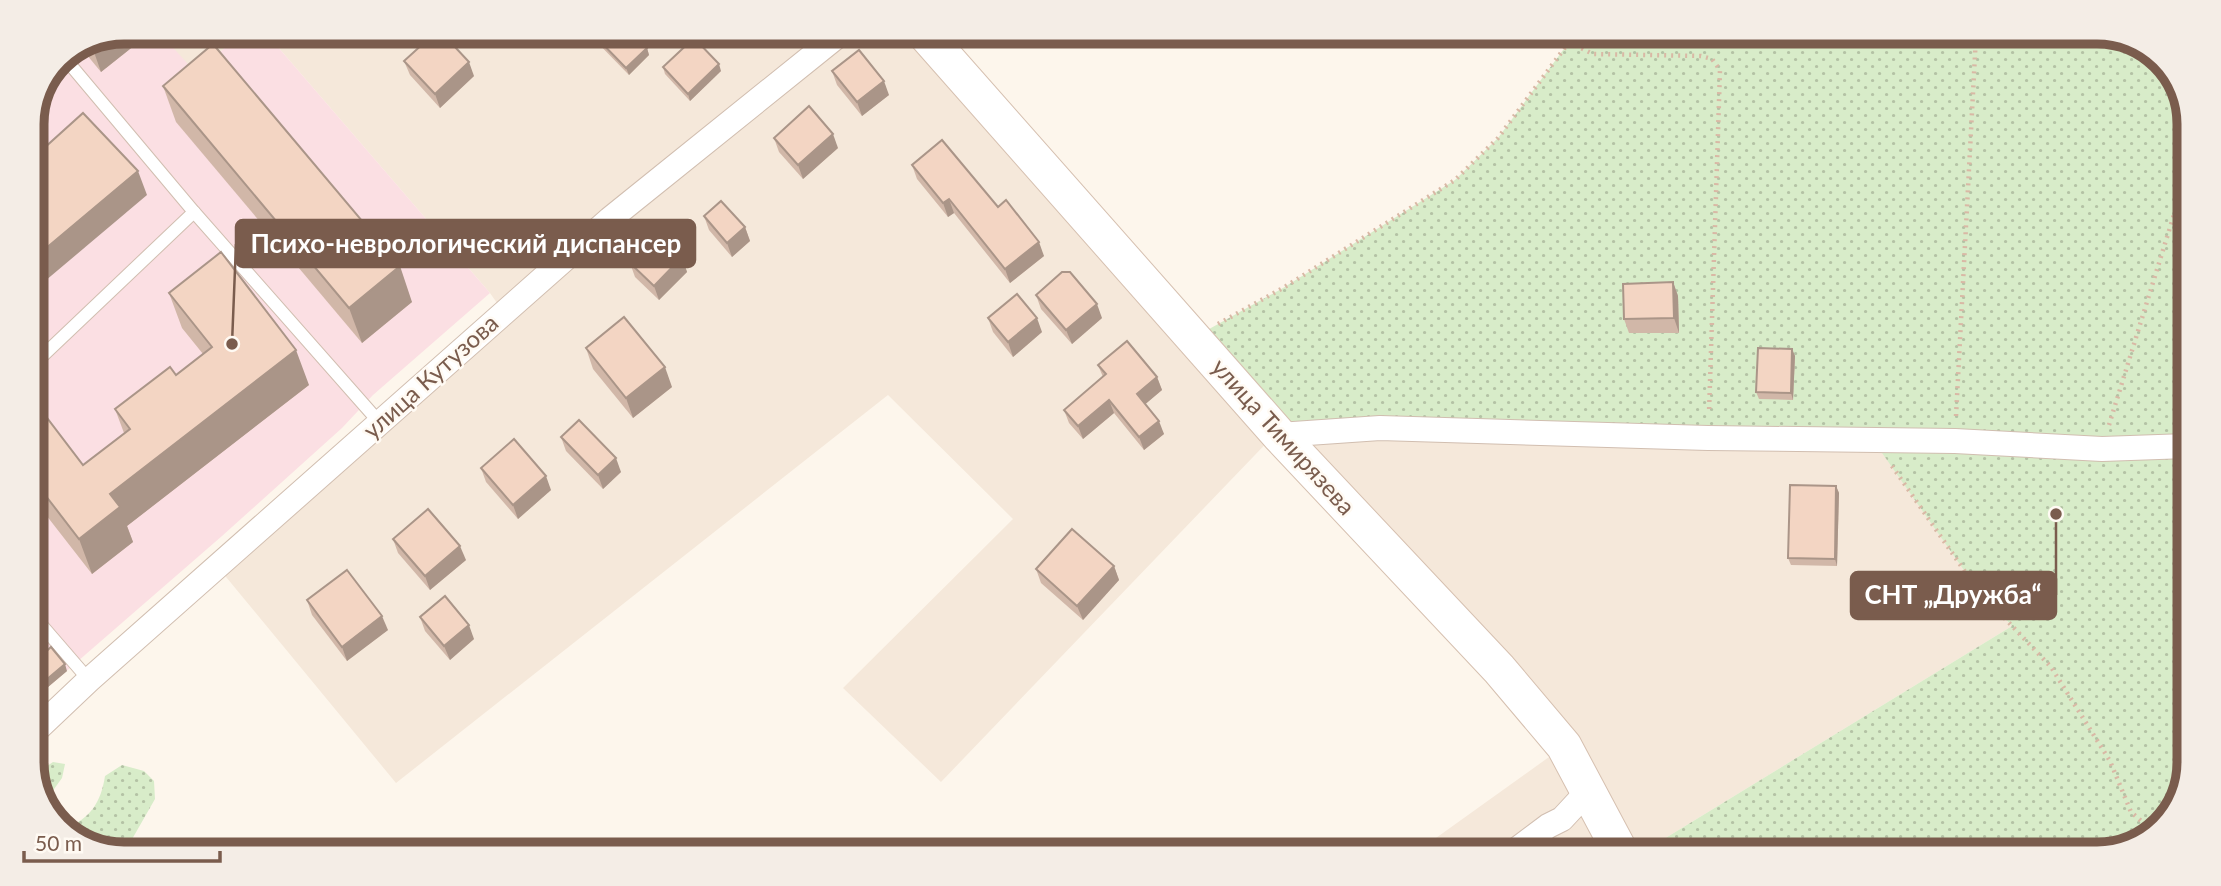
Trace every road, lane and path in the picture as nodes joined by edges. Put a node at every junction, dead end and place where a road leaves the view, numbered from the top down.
1 (827, 44) edge
2 (935, 44) edge
3 (1568, 44) edge
4 (1573, 44) edge
5 (1976, 44) edge
6 (70, 64) edge
7 (2177, 205) edge
8 (194, 212) junction
9 (1193, 338) junction
10 (44, 355) edge
11 (380, 423) junction
12 (1279, 435) junction
13 (1708, 438) junction
14 (1873, 439) junction
15 (1955, 442) junction
16 (2177, 446) edge
17 (2102, 449) junction
18 (44, 628) edge
19 (89, 680) junction
20 (44, 723) edge
21 (1588, 792) junction
22 (2147, 825) edge
23 (1527, 842) edge
24 (1615, 842) edge

1 - 11 street, улица Кутузова
2 - 9 main road, улица Тимирязева
3 - 9 path
4 - 13 path
5 - 15 path
6 - 8 lane
7 - 17 path
8 - 10 lane
8 - 11 lane
9 - 12 main road, улица Тимирязева
11 - 19 street, улица Кутузова
12 - 13 street
12 - 21 main road, улица Тимирязева
13 - 14 street
14 - 15 street
14 - 22 path
15 - 17 street
16 - 17 street
18 - 19 lane
19 - 20 street, улица Кутузова
21 - 23 street
21 - 24 main road, улица Тимирязева

